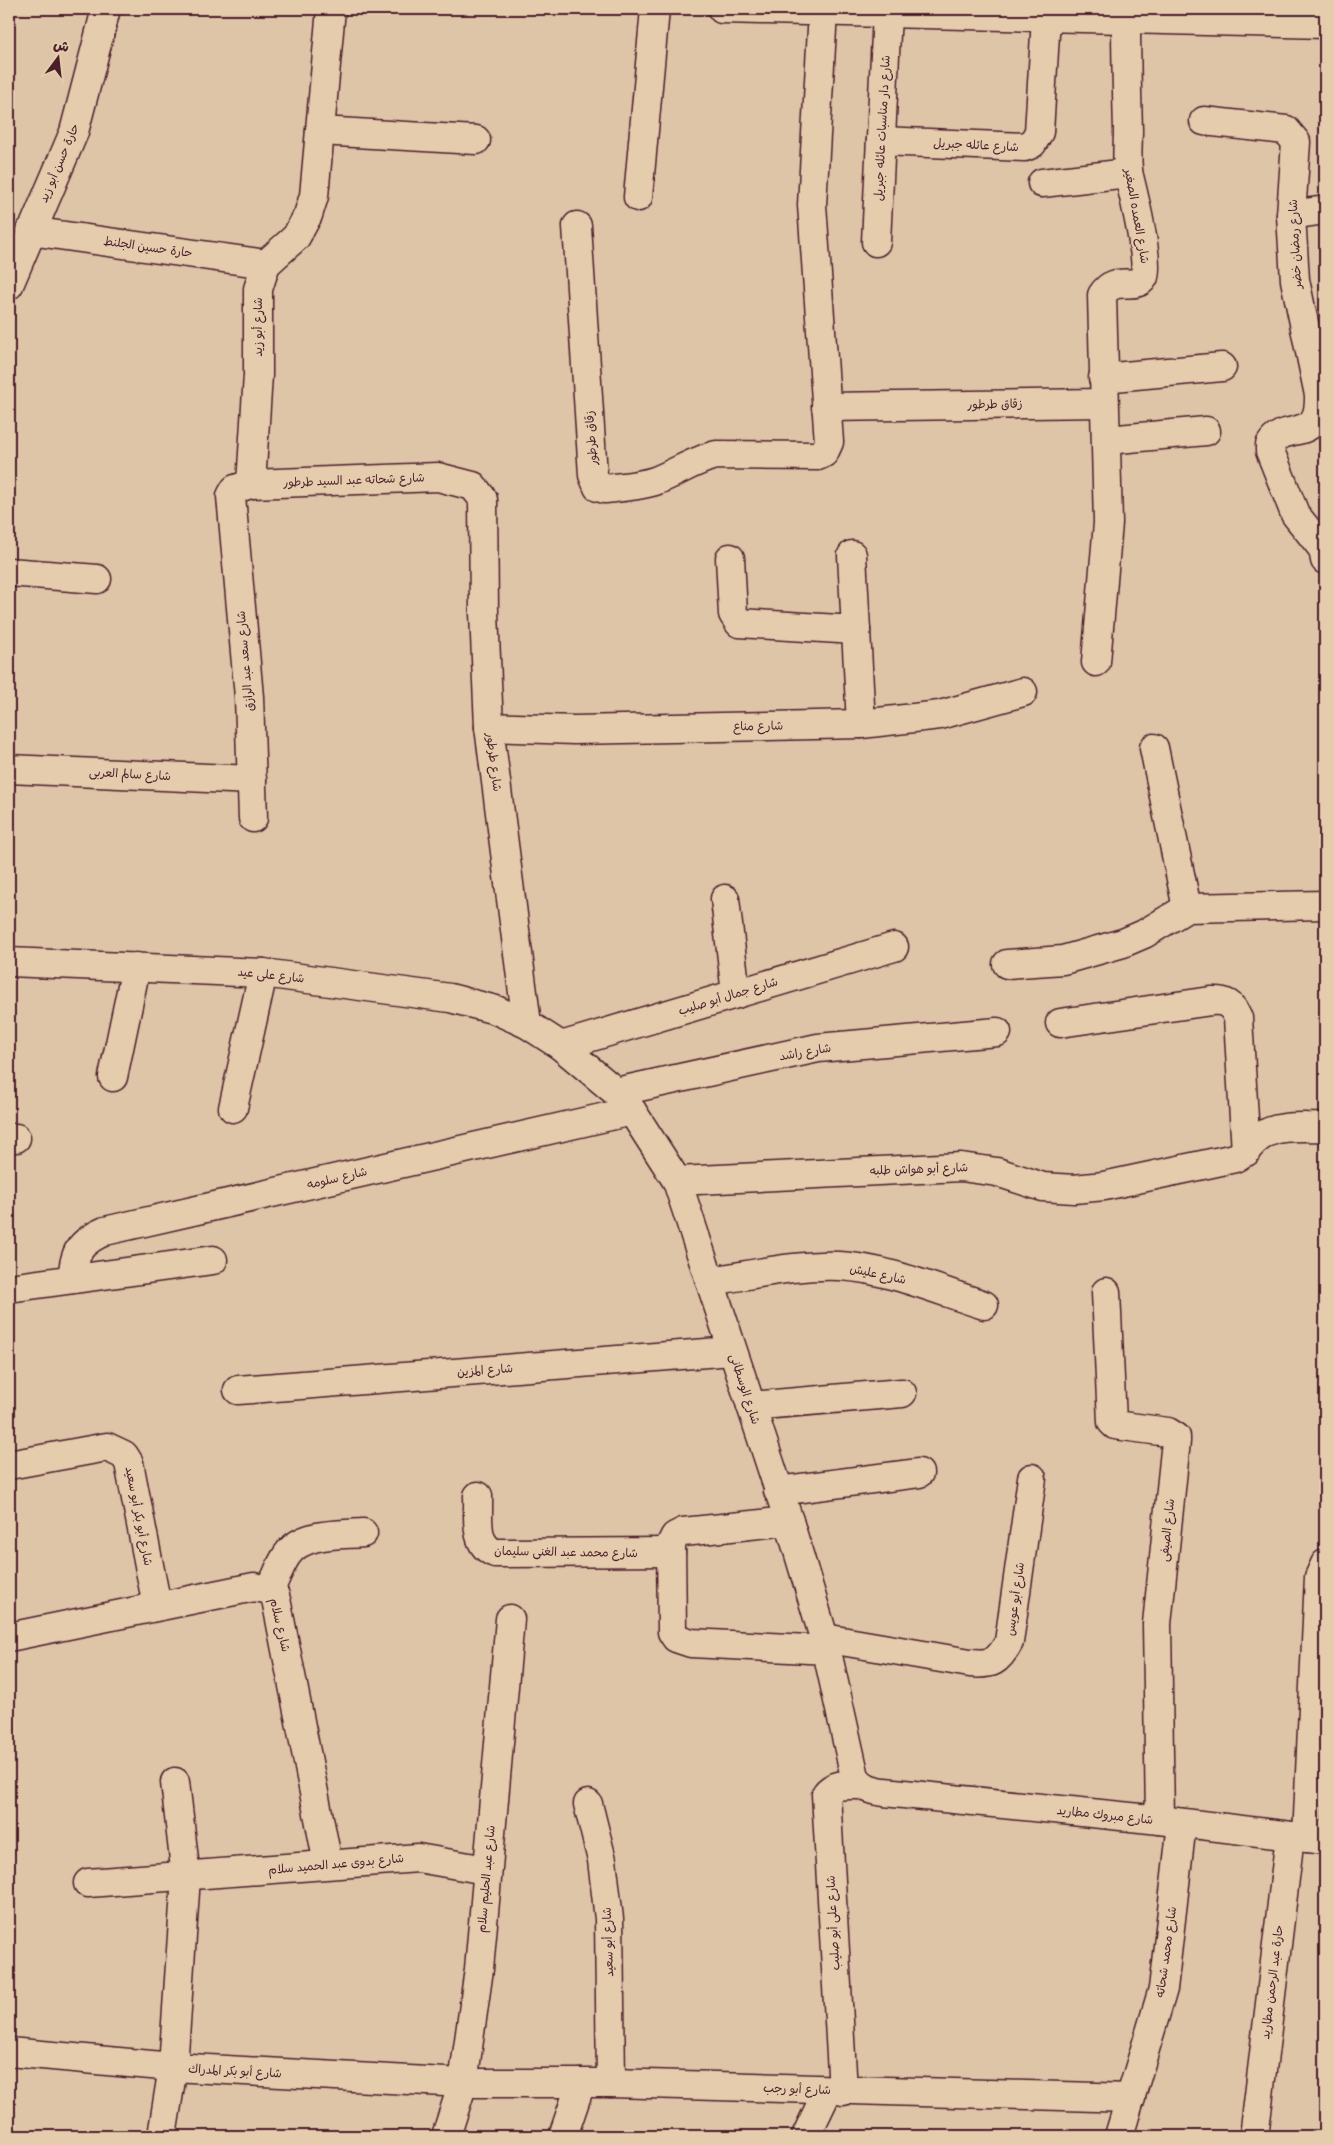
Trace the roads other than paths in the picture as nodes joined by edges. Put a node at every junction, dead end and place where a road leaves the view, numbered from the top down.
1 (106, 9) edge
2 (331, 9) edge
3 (655, 9) edge
4 (722, 9) edge
5 (822, 11) junction
6 (887, 13) junction
7 (1143, 17) edge
8 (1046, 18) junction
9 (1325, 24) edge
10 (1204, 121) dead end
11 (320, 131) junction
12 (476, 140) dead end
13 (881, 141) junction
14 (1128, 173) junction
15 (1042, 183) dead end
16 (638, 197) dead end
17 (1325, 210) edge
18 (1291, 215) junction
19 (577, 226) dead end
20 (30, 230) junction
21 (876, 242) dead end
22 (266, 264) junction
23 (9, 285) edge
24 (1222, 367) dead end
25 (1104, 390) junction
26 (1320, 399) edge
27 (826, 407) junction
28 (1206, 431) dead end
29 (1107, 440) junction
30 (251, 484) junction
31 (483, 499) joint
32 (232, 504) joint
33 (1313, 522) edge
34 (852, 555) dead end
35 (730, 558) dead end
36 (1325, 560) edge
37 (9, 572) edge
38 (96, 578) dead end
39 (856, 630) junction
40 (1096, 662) dead end
41 (1024, 692) dead end
42 (861, 724) junction
43 (489, 727) junction
44 (1154, 748) dead end
45 (9, 769) edge
46 (252, 780) junction
47 (253, 818) dead end
48 (725, 899) dead end
49 (1325, 905) edge
50 (1187, 908) junction
51 (894, 947) dead end
52 (9, 962) edge
53 (1007, 964) dead end
54 (136, 967) junction
55 (263, 973) junction
56 (736, 994) junction
57 (1060, 1023) dead end
58 (527, 1024) junction
59 (997, 1032) dead end
60 (561, 1046) junction
61 (113, 1077) dead end
62 (624, 1101) junction
63 (233, 1108) dead end
64 (1325, 1127) edge
65 (1246, 1152) junction
66 (677, 1181) junction
67 (213, 1260) dead end
68 (72, 1280) junction
69 (710, 1280) junction
70 (9, 1288) edge
71 (1106, 1292) dead end
72 (984, 1305) dead end
73 (732, 1351) junction
74 (238, 1390) dead end
75 (902, 1393) dead end
76 (751, 1406) junction
77 (9, 1465) edge
78 (919, 1473) dead end
79 (1032, 1478) dead end
80 (778, 1491) junction
81 (478, 1496) dead end
82 (789, 1521) junction
83 (363, 1533) dead end
84 (671, 1552) junction
85 (1325, 1564) edge
86 (270, 1590) junction
87 (157, 1606) junction
88 (510, 1618) dead end
89 (9, 1637) edge
90 (825, 1644) junction
91 (174, 1782) dead end
92 (872, 1789) junction
93 (588, 1804) dead end
94 (1171, 1821) junction
95 (1308, 1838) edge
96 (328, 1864) junction
97 (486, 1870) junction
98 (186, 1877) junction
99 (88, 1883) dead end
100 (9, 2052) edge
101 (173, 2067) junction
102 (463, 2083) junction
103 (581, 2083) junction
104 (611, 2083) junction
105 (835, 2090) junction
106 (1131, 2098) junction
107 (1254, 2129) dead end
108 (162, 2136) edge
109 (446, 2136) edge
110 (563, 2136) edge
111 (806, 2136) edge
112 (1119, 2136) edge

1 - 20 street, حارة حسن أبو زيد
2 - 11 street, شارع أبو زيد
3 - 16 street
4 - 5 street
5 - 6 street
5 - 27 street, زقاق طرطور
6 - 8 street
6 - 13 street, شارع دار مناسبات عائله جبريل
7 - 8 street
7 - 9 street
7 - 14 street, شارع العمده الصغير
8 - 13 street, شارع عائله جبريل
10 - 18 street, شارع رمضان خضر
11 - 12 street
11 - 22 street, شارع أبو زيد
13 - 21 street, شارع دار مناسبات عائله جبريل
14 - 15 street
14 - 25 street, شارع العمده الصغير
17 - 18 street
18 - 26 street, شارع رمضان خضر
19 - 27 street, زقاق طرطور
20 - 22 street, حارة حسين الجلنط
20 - 23 street, حارة حسن أبو زيد
22 - 30 street, شارع أبو زيد
24 - 25 street, زقاق طرطور
25 - 27 street, زقاق طرطور
25 - 29 street, شارع العمده الصغير
26 - 33 street
28 - 29 street
29 - 40 street, شارع العمده الصغير
30 - 31 street, شارع شحاته عبد السيد طرطور
30 - 32 street, شارع شحاته عبد السيد طرطور
31 - 43 street, شارع طرطور
32 - 46 street, شارع سعد عبد الرازق
33 - 36 street
34 - 39 street
35 - 39 street
37 - 38 street
39 - 42 street
41 - 42 street, شارع مناع
42 - 43 street, شارع مناع
43 - 58 street, شارع طرطور
44 - 50 street
45 - 46 street, شارع سالم العربى
46 - 47 street, شارع سعد عبد الرازق
48 - 56 street
49 - 50 street
50 - 53 street
51 - 56 street, شارع جمال أبو صليب
52 - 54 street, شارع على عيد
54 - 55 street, شارع على عيد
54 - 61 street
55 - 58 street, شارع على عيد
55 - 63 street
56 - 60 street, شارع جمال أبو صليب
57 - 65 street
58 - 60 street, شارع الوسطانى
59 - 62 street, شارع راشد
60 - 62 street, شارع الوسطانى
62 - 66 street, شارع الوسطانى
62 - 68 street, شارع سلومه
64 - 65 street, شارع أبو هواش طلبه
65 - 66 street, شارع أبو هواش طلبه
66 - 69 street, شارع الوسطانى
67 - 68 street
68 - 70 street
69 - 72 street, شارع عليش
69 - 73 street, شارع الوسطانى
71 - 94 street, شارع الصيفى
73 - 74 street, شارع المزين
73 - 76 street, شارع الوسطانى
75 - 76 street
76 - 80 street, شارع الوسطانى
77 - 87 street, شارع أبو بكر أبو سعيد
78 - 80 street
79 - 90 street, شارع أبو عويس
80 - 82 street, شارع الوسطانى
81 - 84 street, شارع محمد عبد الغنى سليمان
82 - 84 street
82 - 90 street, شارع الوسطانى
83 - 86 street
84 - 90 street, شارع أبو عويس
85 - 95 street, حارة عبد الرحمن مطاريد
86 - 87 street, شارع سلام
86 - 96 street, شارع سلام
87 - 89 street, شارع سلام
88 - 97 street, شارع عبد الحليم سلام
90 - 92 street, شارع الوسطانى
91 - 98 street
92 - 94 street, شارع مبروك مطاريد
92 - 105 street, شارع على أبو صليب
93 - 104 street, شارع أبو سعيد
94 - 95 street, شارع مبروك مطاريد
94 - 106 street, شارع محمد شحاته
95 - 107 street, حارة عبد الرحمن مطاريد
96 - 97 street, شارع بدوى عبد الحميد سلام
96 - 98 street, شارع بدوى عبد الحميد سلام
97 - 102 street, شارع عبد الحليم سلام
98 - 99 street, شارع بدوى عبد الحميد سلام
98 - 101 street
100 - 101 street, شارع أبو بكر المدراك
101 - 102 street, شارع أبو بكر المدراك
101 - 108 street
102 - 103 street, شارع أبو رجب
102 - 109 street, شارع عبد الحليم سلام
103 - 104 street, شارع أبو رجب
103 - 110 street
104 - 105 street, شارع أبو رجب
105 - 106 street, شارع أبو رجب
105 - 111 street
106 - 112 street, شارع محمد شحاته

